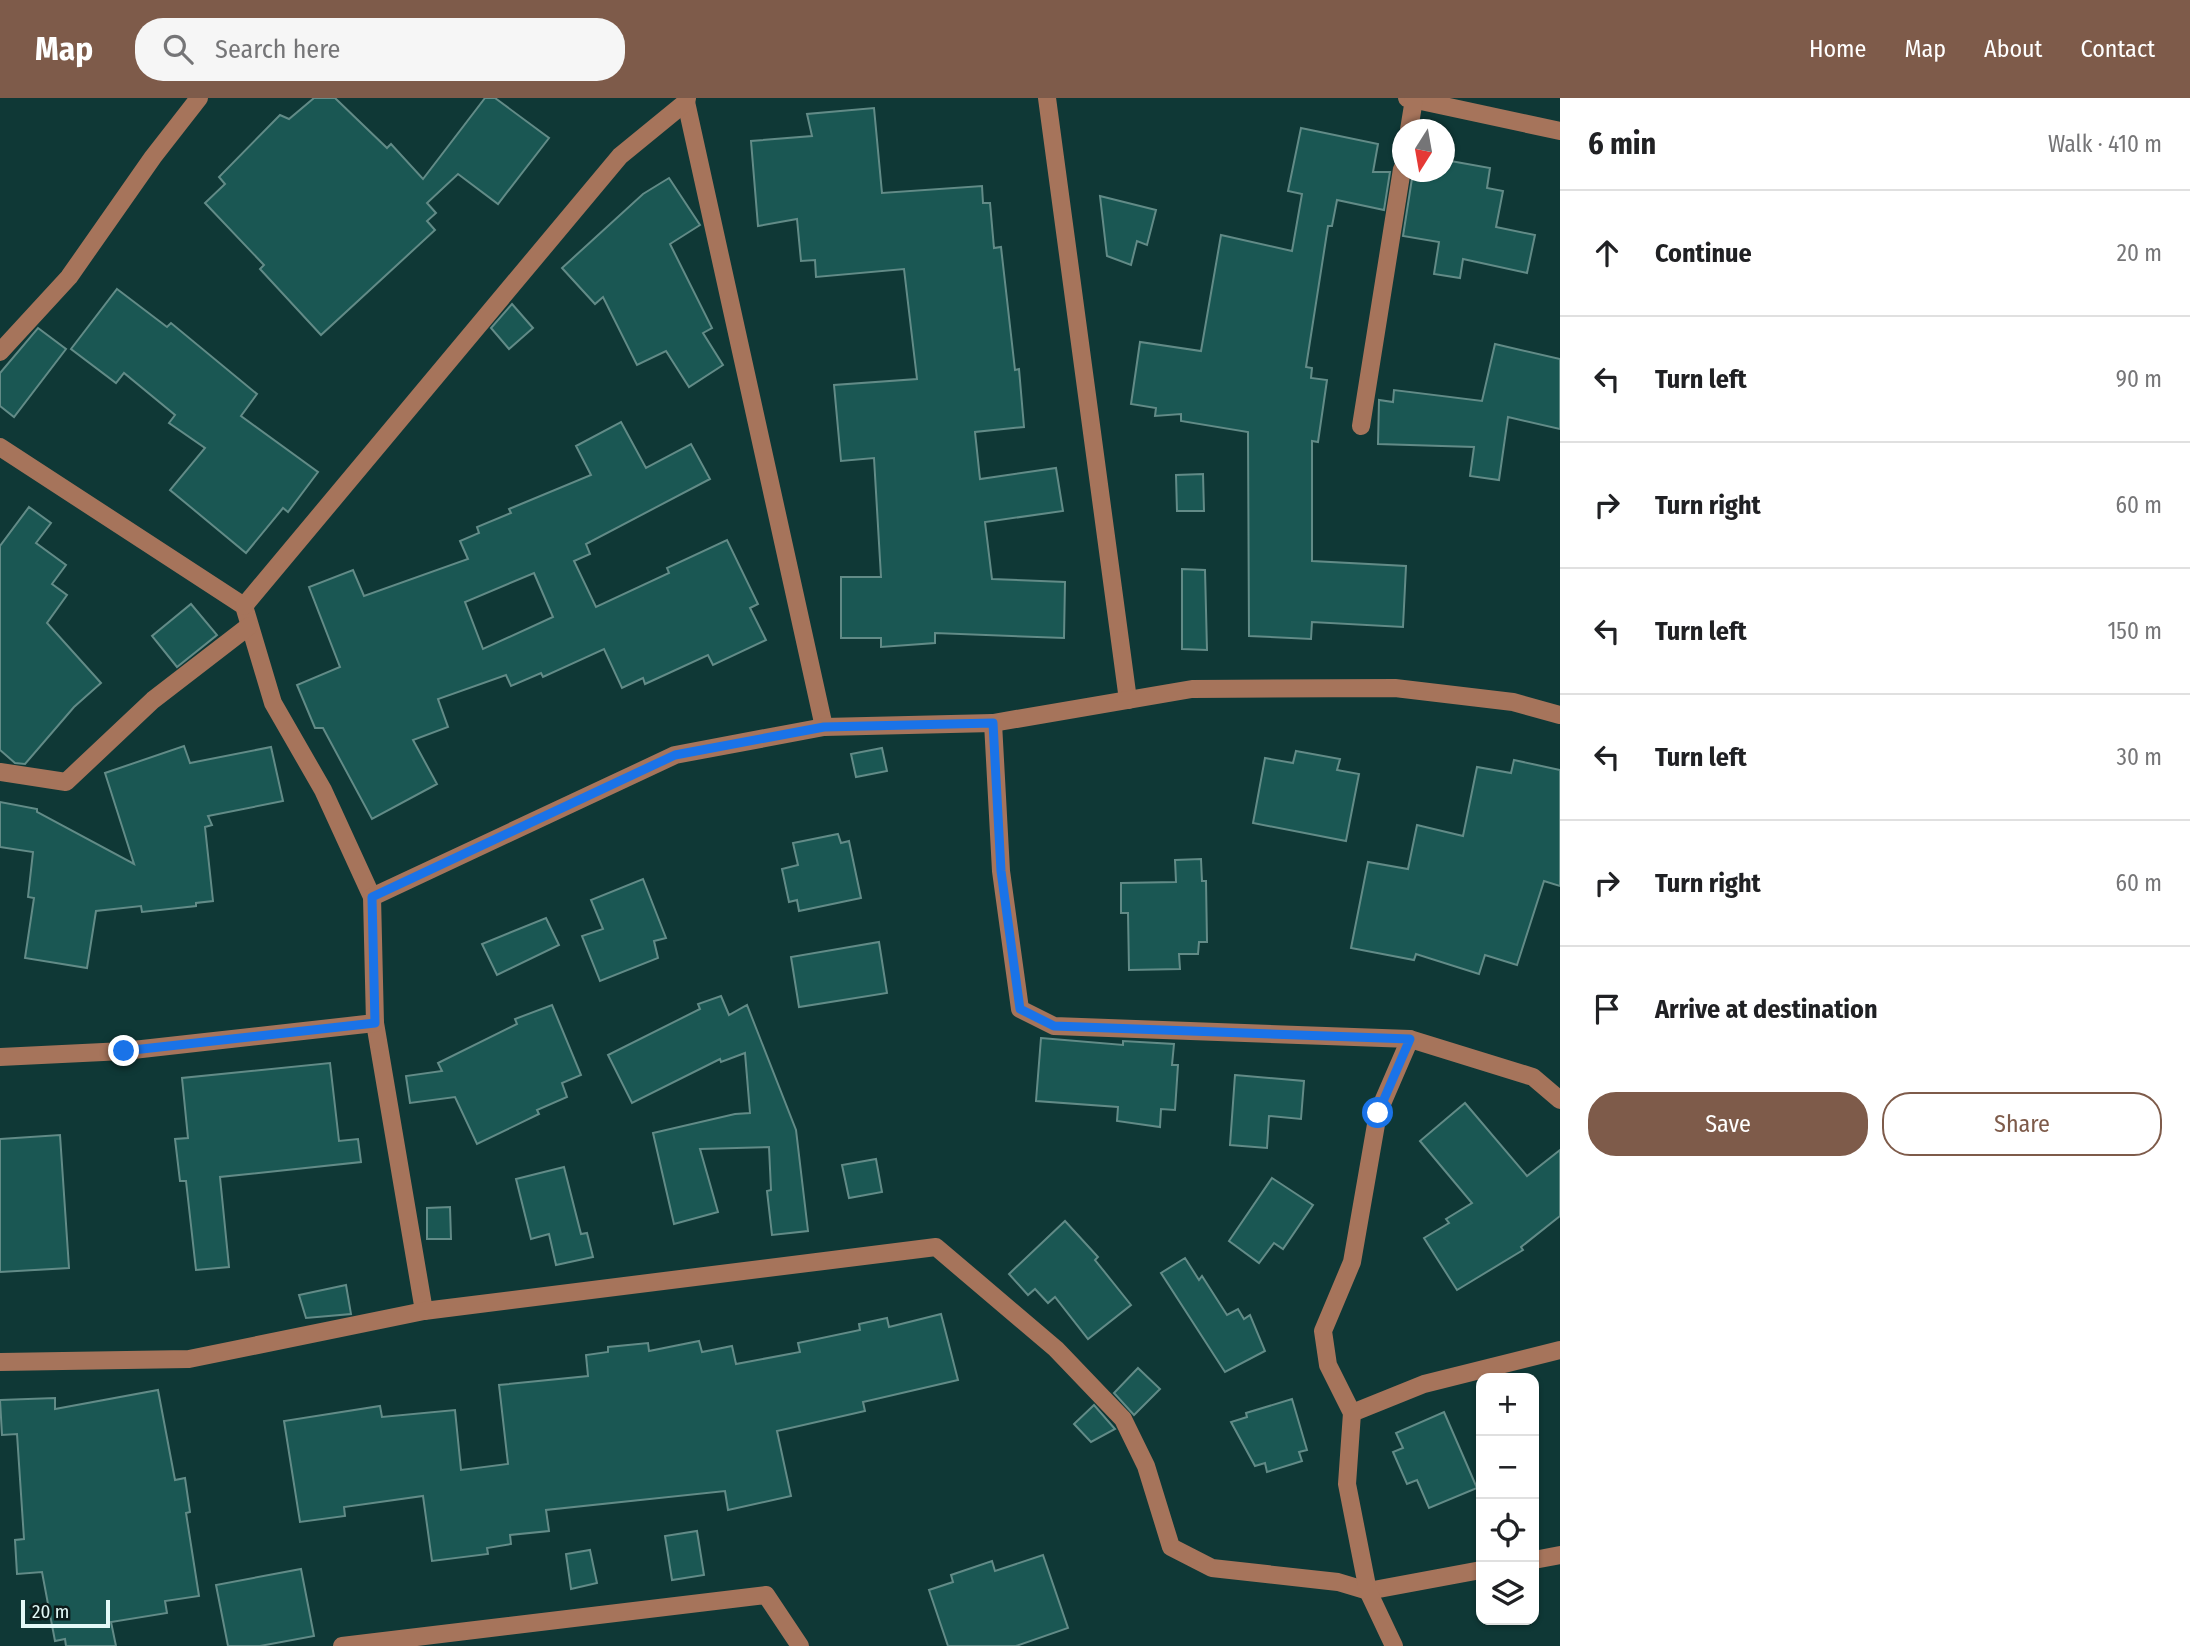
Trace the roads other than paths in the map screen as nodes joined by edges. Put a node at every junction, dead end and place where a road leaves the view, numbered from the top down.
1 (199, 98) edge
2 (1047, 98) edge
3 (1410, 99) edge
4 (686, 100) edge
5 (1409, 119) edge
6 (1560, 131) edge
7 (1400, 182) edge
8 (0, 352) edge
9 (1361, 426) dead end
10 (0, 447) edge
11 (244, 606) junction
12 (249, 626) junction
13 (1128, 700) junction
14 (1560, 715) edge
15 (993, 723) junction
16 (824, 727) junction
17 (0, 772) edge
18 (372, 897) junction
19 (375, 1023) junction
20 (1410, 1039) junction
21 (0, 1058) edge
22 (1560, 1100) edge
23 (424, 1311) junction
24 (1560, 1350) edge
25 (0, 1362) edge
26 (1352, 1413) junction
27 (1560, 1555) edge
28 (1539, 1559) edge
29 (1476, 1571) edge
30 (1368, 1591) junction
31 (342, 1646) edge
32 (800, 1646) edge
33 (1394, 1646) edge

1 - 8 street
2 - 13 street
3 - 5 street
3 - 6 street
4 - 11 street
4 - 16 street
7 - 9 street
10 - 11 street
11 - 12 street
12 - 17 street
12 - 18 street
13 - 14 street
13 - 15 street
15 - 16 street
15 - 20 street
16 - 18 street
18 - 19 street
19 - 21 street
19 - 23 street
20 - 22 street
20 - 26 street
23 - 25 street
23 - 30 street
24 - 26 street
26 - 30 street
27 - 28 street
29 - 30 street
30 - 33 street
31 - 32 street

